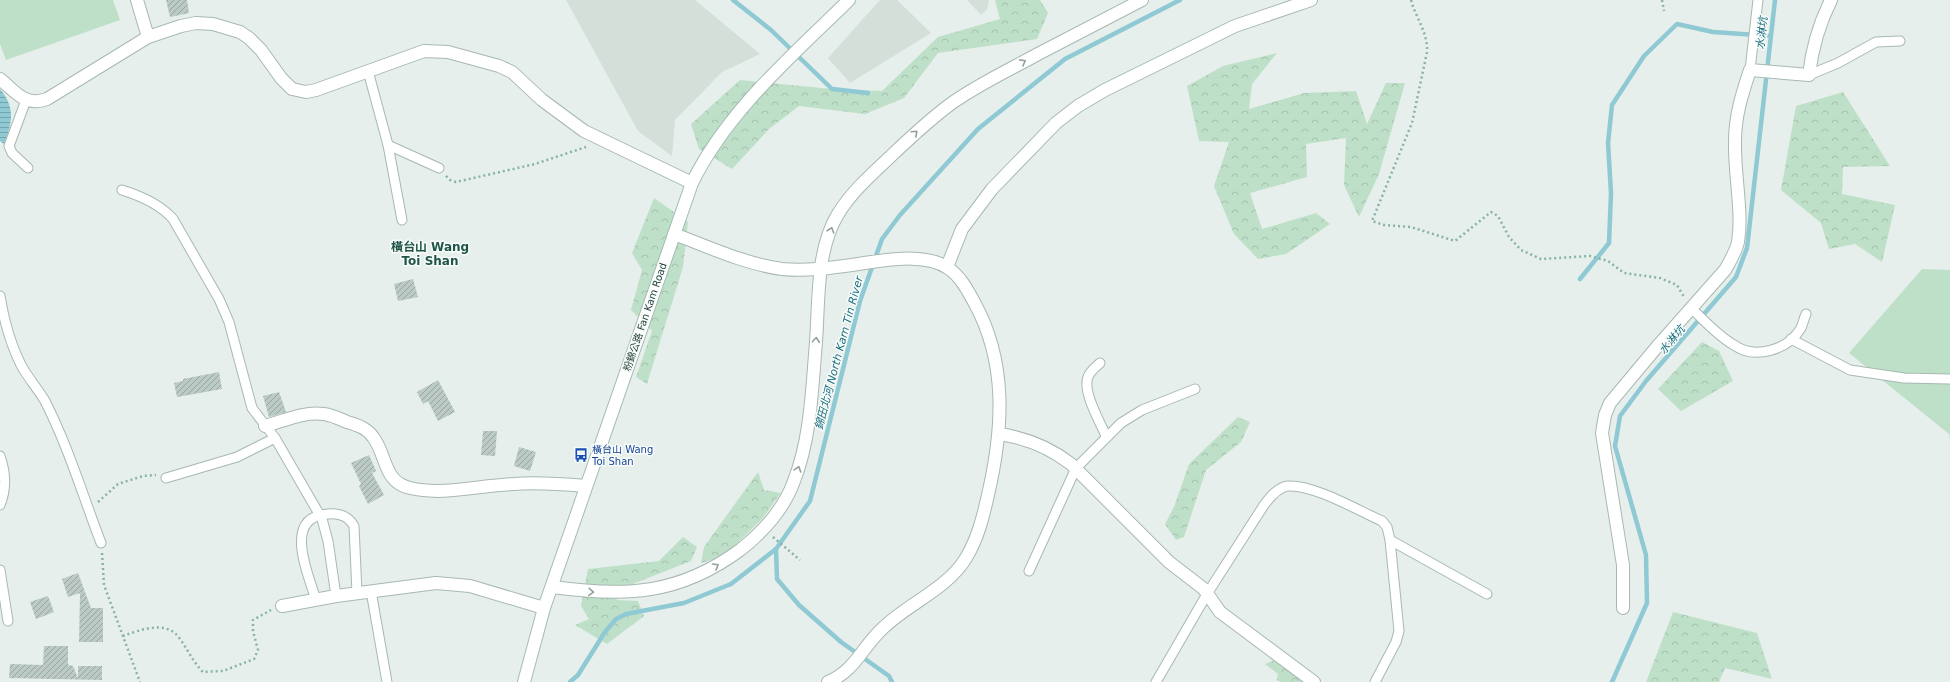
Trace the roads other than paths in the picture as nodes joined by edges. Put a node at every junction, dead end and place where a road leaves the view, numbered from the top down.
1 (849, 0) edge
2 (1142, 0) edge
3 (1310, 0) edge
4 (1758, 0) edge
5 (1831, 0) edge
6 (138, 1) edge
7 (148, 37) junction
8 (1900, 41) dead end
9 (1750, 70) junction
10 (368, 72) junction
11 (1809, 75) junction
12 (0, 79) edge
13 (26, 100) junction
14 (388, 145) junction
15 (28, 168) dead end
16 (439, 168) road end
17 (692, 183) junction
18 (122, 190) dead end
19 (402, 220) dead end
20 (674, 234) junction
21 (947, 267) junction
22 (822, 268) junction
23 (0, 296) edge
24 (1692, 309) junction
25 (1806, 314) dead end
26 (1791, 339) junction
27 (1100, 362) dead end
28 (1950, 379) edge
29 (1195, 389) dead end
30 (265, 426) junction
31 (999, 434) junction
32 (1106, 436) junction
33 (275, 438) junction
34 (0, 456) edge
35 (1076, 468) junction
36 (166, 478) road end
37 (586, 486) junction
38 (0, 506) edge
39 (319, 515) junction
40 (1390, 540) junction
41 (101, 543) road end
42 (0, 570) edge
43 (1029, 571) dead end
44 (553, 587) junction
45 (371, 591) junction
46 (357, 593) junction
47 (1207, 594) junction
48 (1487, 594) dead end
49 (336, 596) junction
50 (316, 600) junction
51 (282, 606) road end
52 (544, 608) junction
53 (1623, 608) dead end
54 (8, 621) dead end
55 (387, 682) edge
56 (524, 682) edge
57 (828, 682) edge
58 (1156, 682) edge
59 (1314, 682) edge
60 (1375, 682) edge

1 - 17 street, 粉錦公路 Fan Kam Road
22 -> 2 street
3 - 21 street
4 - 9 lane
5 - 11 street
6 - 7 street
7 - 10 street
7 - 13 street
8 - 11 lane
9 - 11 street
9 - 24 street
10 - 14 lane
10 - 17 street
12 - 13 street
13 - 15 lane
14 - 16 lane
14 - 19 lane
17 - 20 street, 粉錦公路 Fan Kam Road
18 - 30 lane
20 - 22 street
20 - 37 street, 粉錦公路 Fan Kam Road
21 - 22 street
21 - 31 street
44 -> 22 street
23 - 41 lane
24 - 26 lane
24 - 53 street
25 - 26 lane
26 - 28 lane
27 - 32 lane
29 - 32 lane
30 - 33 lane
30 - 37 street
31 - 35 street
31 - 57 street
32 - 35 lane
33 - 36 lane
33 - 39 lane
34 - 38 lane
35 - 43 lane
35 - 47 street
37 - 44 street, 粉錦公路 Fan Kam Road
39 - 46 lane
39 - 49 lane
39 - 50 lane
40 - 47 lane
40 - 48 lane
40 - 60 lane
42 - 54 lane
44 - 52 street, 粉錦公路 Fan Kam Road
45 - 46 street
45 - 52 street
45 - 55 lane
46 - 49 street
47 - 58 lane
47 - 59 street
49 - 50 street
50 - 51 street
52 - 56 street, 粉錦公路 Fan Kam Road

